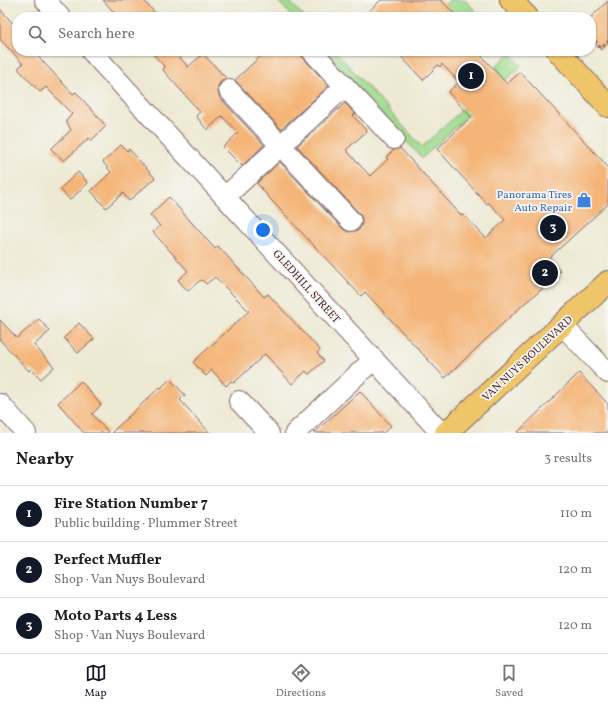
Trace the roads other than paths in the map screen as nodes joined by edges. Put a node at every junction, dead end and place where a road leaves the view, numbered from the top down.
1 (45, 0) edge
2 (511, 0) edge
3 (56, 12) edge
4 (522, 12) edge
5 (96, 56) edge
6 (317, 56) edge
7 (563, 56) edge
8 (344, 86) junction
9 (229, 90) dead end
10 (608, 106) edge
11 (394, 139) dead end
12 (281, 146) junction
13 (225, 197) junction
14 (351, 221) dead end
15 (608, 282) edge
16 (562, 325) junction
17 (374, 359) junction
18 (608, 373) edge
19 (239, 400) dead end
20 (0, 404) edge
21 (26, 433) edge
22 (269, 433) edge
23 (295, 433) edge
24 (441, 433) edge
25 (446, 433) edge

1 - 3 street
2 - 4 main road
5 - 13 street, GLEDHILL STREET
6 - 8 street
7 - 10 main road
8 - 11 street
8 - 12 street
9 - 12 street
12 - 13 street
12 - 14 street
13 - 17 street, GLEDHILL STREET
15 - 16 main road, VAN NUYS BOULEVARD
16 - 18 street
16 - 25 main road, VAN NUYS BOULEVARD
17 - 23 street
17 - 24 street, GLEDHILL STREET
19 - 22 street
20 - 21 street

